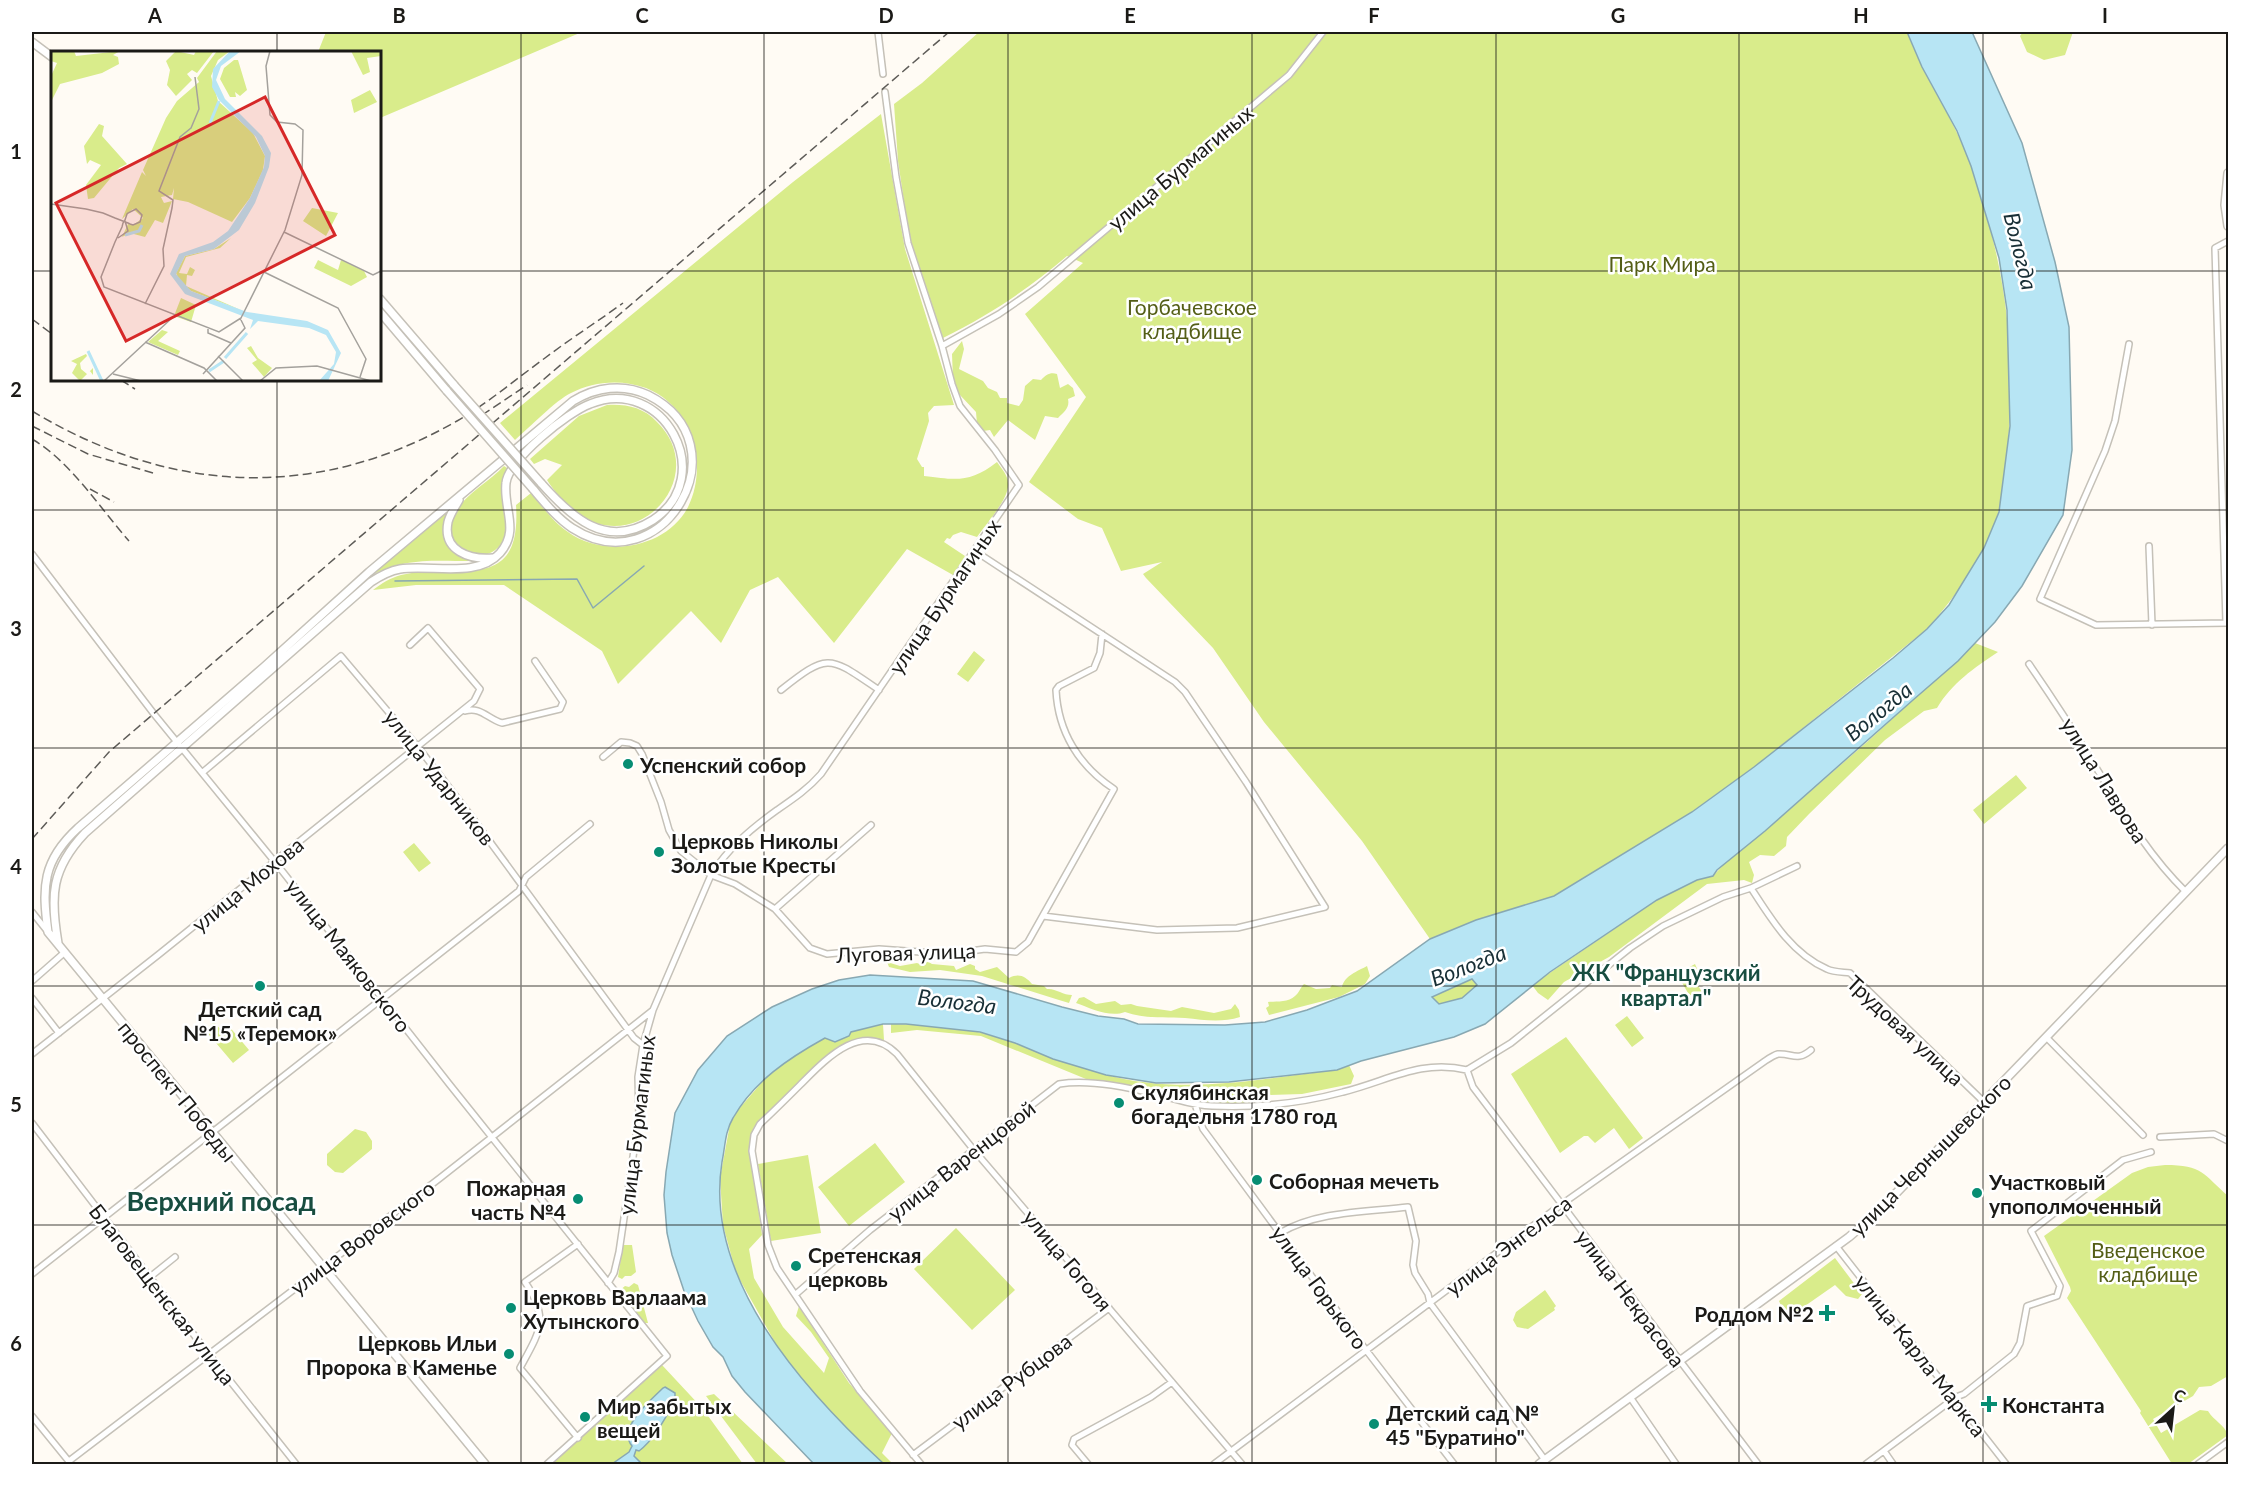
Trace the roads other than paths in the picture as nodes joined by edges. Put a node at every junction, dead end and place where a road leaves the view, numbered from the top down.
1 (878, 32) edge
2 (1323, 32) edge
3 (32, 42) edge
4 (51, 56) edge
5 (883, 74) dead end
6 (885, 92) dead end
7 (2229, 172) edge
8 (2229, 226) edge
9 (2229, 241) edge
10 (381, 300) edge
11 (387, 306) junction
12 (382, 315) edge
13 (2129, 344) dead end
14 (942, 346) junction
15 (462, 495) junction
16 (2149, 546) dead end
17 (975, 551) junction
18 (32, 554) edge
19 (496, 557) junction
20 (2227, 581) edge
21 (2227, 623) edge
22 (2152, 625) junction
23 (1102, 634) junction
24 (410, 645) dead end
25 (535, 661) dead end
26 (2029, 664) dead end
27 (781, 690) dead end
28 (879, 690) junction
29 (461, 713) junction
30 (180, 745) junction
31 (418, 747) junction
32 (603, 757) dead end
33 (203, 772) junction
34 (590, 824) dead end
35 (871, 825) dead end
36 (2229, 848) edge
37 (274, 861) junction
38 (1797, 866) dead end
39 (711, 874) junction
40 (523, 884) junction
41 (1751, 888) junction
42 (2186, 892) junction
43 (775, 909) junction
44 (32, 912) edge
45 (1043, 916) junction
46 (48, 932) junction
47 (58, 944) junction
48 (65, 952) junction
49 (32, 981) edge
50 (32, 998) edge
51 (383, 998) junction
52 (103, 999) junction
53 (653, 1010) junction
54 (629, 1029) junction
55 (59, 1033) junction
56 (2046, 1037) junction
57 (643, 1046) junction
58 (1811, 1050) dead end
59 (32, 1054) edge
60 (1467, 1070) junction
61 (1984, 1102) junction
62 (1195, 1104) junction
63 (32, 1123) edge
64 (212, 1132) junction
65 (2143, 1135) dead end
66 (492, 1137) junction
67 (2160, 1137) dead end
68 (2229, 1141) edge
69 (974, 1149) junction
70 (2151, 1152) dead end
71 (1562, 1204) junction
72 (104, 1218) junction
73 (1280, 1233) junction
74 (578, 1244) junction
75 (1836, 1246) junction
76 (175, 1257) dead end
77 (323, 1268) junction
78 (32, 1274) edge
79 (150, 1277) junction
80 (608, 1283) junction
81 (796, 1294) junction
82 (1430, 1303) junction
83 (1109, 1308) junction
84 (1366, 1350) junction
85 (210, 1355) junction
86 (1679, 1361) junction
87 (1172, 1382) junction
88 (1630, 1397) junction
89 (1956, 1397) junction
90 (32, 1416) edge
91 (578, 1438) junction
92 (2229, 1442) edge
93 (1231, 1451) junction
94 (1884, 1451) junction
95 (913, 1455) junction
96 (1542, 1462) edge
97 (70, 1463) edge
98 (296, 1464) edge
99 (485, 1464) edge
100 (547, 1464) edge
101 (921, 1464) edge
102 (1088, 1464) edge
103 (1214, 1464) edge
104 (1242, 1464) edge
105 (1454, 1464) edge
106 (1676, 1464) edge
107 (1758, 1464) edge
108 (1866, 1464) edge
109 (1893, 1464) edge
110 (2006, 1464) edge
111 (2198, 1464) edge

1 - 5 street
2 - 14 street, улица Бурмагиных
3 - 4 main road
6 - 14 street
7 - 8 main road
9 - 20 street
10 - 11 main road
11 - 12 main road
11 - 19 main road, bridge
12 - 15 main road, bridge
13 - 22 street
14 - 17 street, улица Бурмагиных
15 - 19 main road
15 - 30 main road
16 - 22 street
17 - 23 street
17 - 28 street, улица Бурмагиных
18 - 30 street, улица Маяковского
19 - 30 main road
20 - 21 street
21 - 22 street
23 - 45 street
23 - 45 street
24 - 29 street, улица Мохова
25 - 29 street
26 - 42 street, улица Лаврова
27 - 28 street
28 - 39 street, улица Бурмагиных
29 - 31 street, улица Мохова
30 - 33 street, улица Маяковского
30 - 46 main road
30 - 47 main road
31 - 33 street, улица Ударников
31 - 37 street, улица Мохова
31 - 40 street, улица Ударников
32 - 39 street, Луговая улица
33 - 37 street, улица Маяковского
34 - 40 street
35 - 43 street
36 - 42 main road, улица Чернышевского
37 - 51 street, улица Маяковского
37 - 52 street, улица Мохова
38 - 41 street
39 - 43 street, Луговая улица
39 - 53 street, улица Бурмагиных
40 - 51 street
40 - 54 street, улица Ударников
41 - 60 street
41 - 61 street, Трудовая улица
42 - 56 main road, улица Чернышевского
43 - 45 street, Луговая улица
44 - 46 street, проспект Победы
46 - 47 main road, проспект Победы
47 - 48 main road, проспект Победы
48 - 49 street
48 - 52 main road, проспект Победы
50 - 55 street
51 - 64 street
51 - 66 street, улица Маяковского
52 - 55 street, улица Мохова
52 - 64 main road, проспект Победы
53 - 54 street, улица Воровского
53 - 57 street, улица Бурмагиных
54 - 57 street, улица Ударников
54 - 66 street, улица Воровского
55 - 59 street, улица Мохова
56 - 61 main road, улица Чернышевского
56 - 65 street
57 - 80 street, улица Бурмагиных
58 - 71 street, улица Энгельса
60 - 62 street
60 - 71 street, улица Некрасова
61 - 75 main road, улица Чернышевского
62 - 69 street, улица Варенцовой
62 - 73 street, улица Горького
63 - 72 street, Благовещенская улица
64 - 72 street
64 - 77 main road, проспект Победы
66 - 74 street, улица Маяковского
66 - 77 street, улица Воровского
67 - 68 street
69 - 81 street, улица Варенцовой
69 - 81 street, улица Гоголя
69 - 83 street, улица Гоголя
70 - 89 street
71 - 82 street, улица Энгельса
71 - 86 street, улица Некрасова
72 - 78 street
72 - 79 street, Благовещенская улица
73 - 82 street
73 - 84 street, улица Горького
74 - 80 street, улица Маяковского
74 - 91 street
75 - 86 main road, улица Чернышевского
75 - 89 street, улица Карла Маркса
76 - 79 street
77 - 85 street, улица Воровского
77 - 99 main road, проспект Победы
79 - 85 street, Благовещенская улица
80 - 91 street, улица Маяковского
81 - 95 street
82 - 84 street, улица Энгельса
82 - 96 street
83 - 87 street, улица Гоголя
83 - 95 street, улица Рубцова
84 - 93 street, улица Энгельса
84 - 105 street, улица Горького
85 - 97 street, улица Воровского
85 - 98 street, Благовещенская улица
86 - 88 main road, улица Чернышевского
86 - 107 street, улица Некрасова
87 - 93 street, улица Гоголя
87 - 102 street
88 - 96 main road, улица Чернышевского
88 - 106 street
89 - 94 street
89 - 110 street, улица Карла Маркса
90 - 97 street
91 - 100 street
92 - 111 street
93 - 103 street, улица Энгельса
93 - 104 street, улица Гоголя
94 - 108 street
94 - 109 street
95 - 101 street

